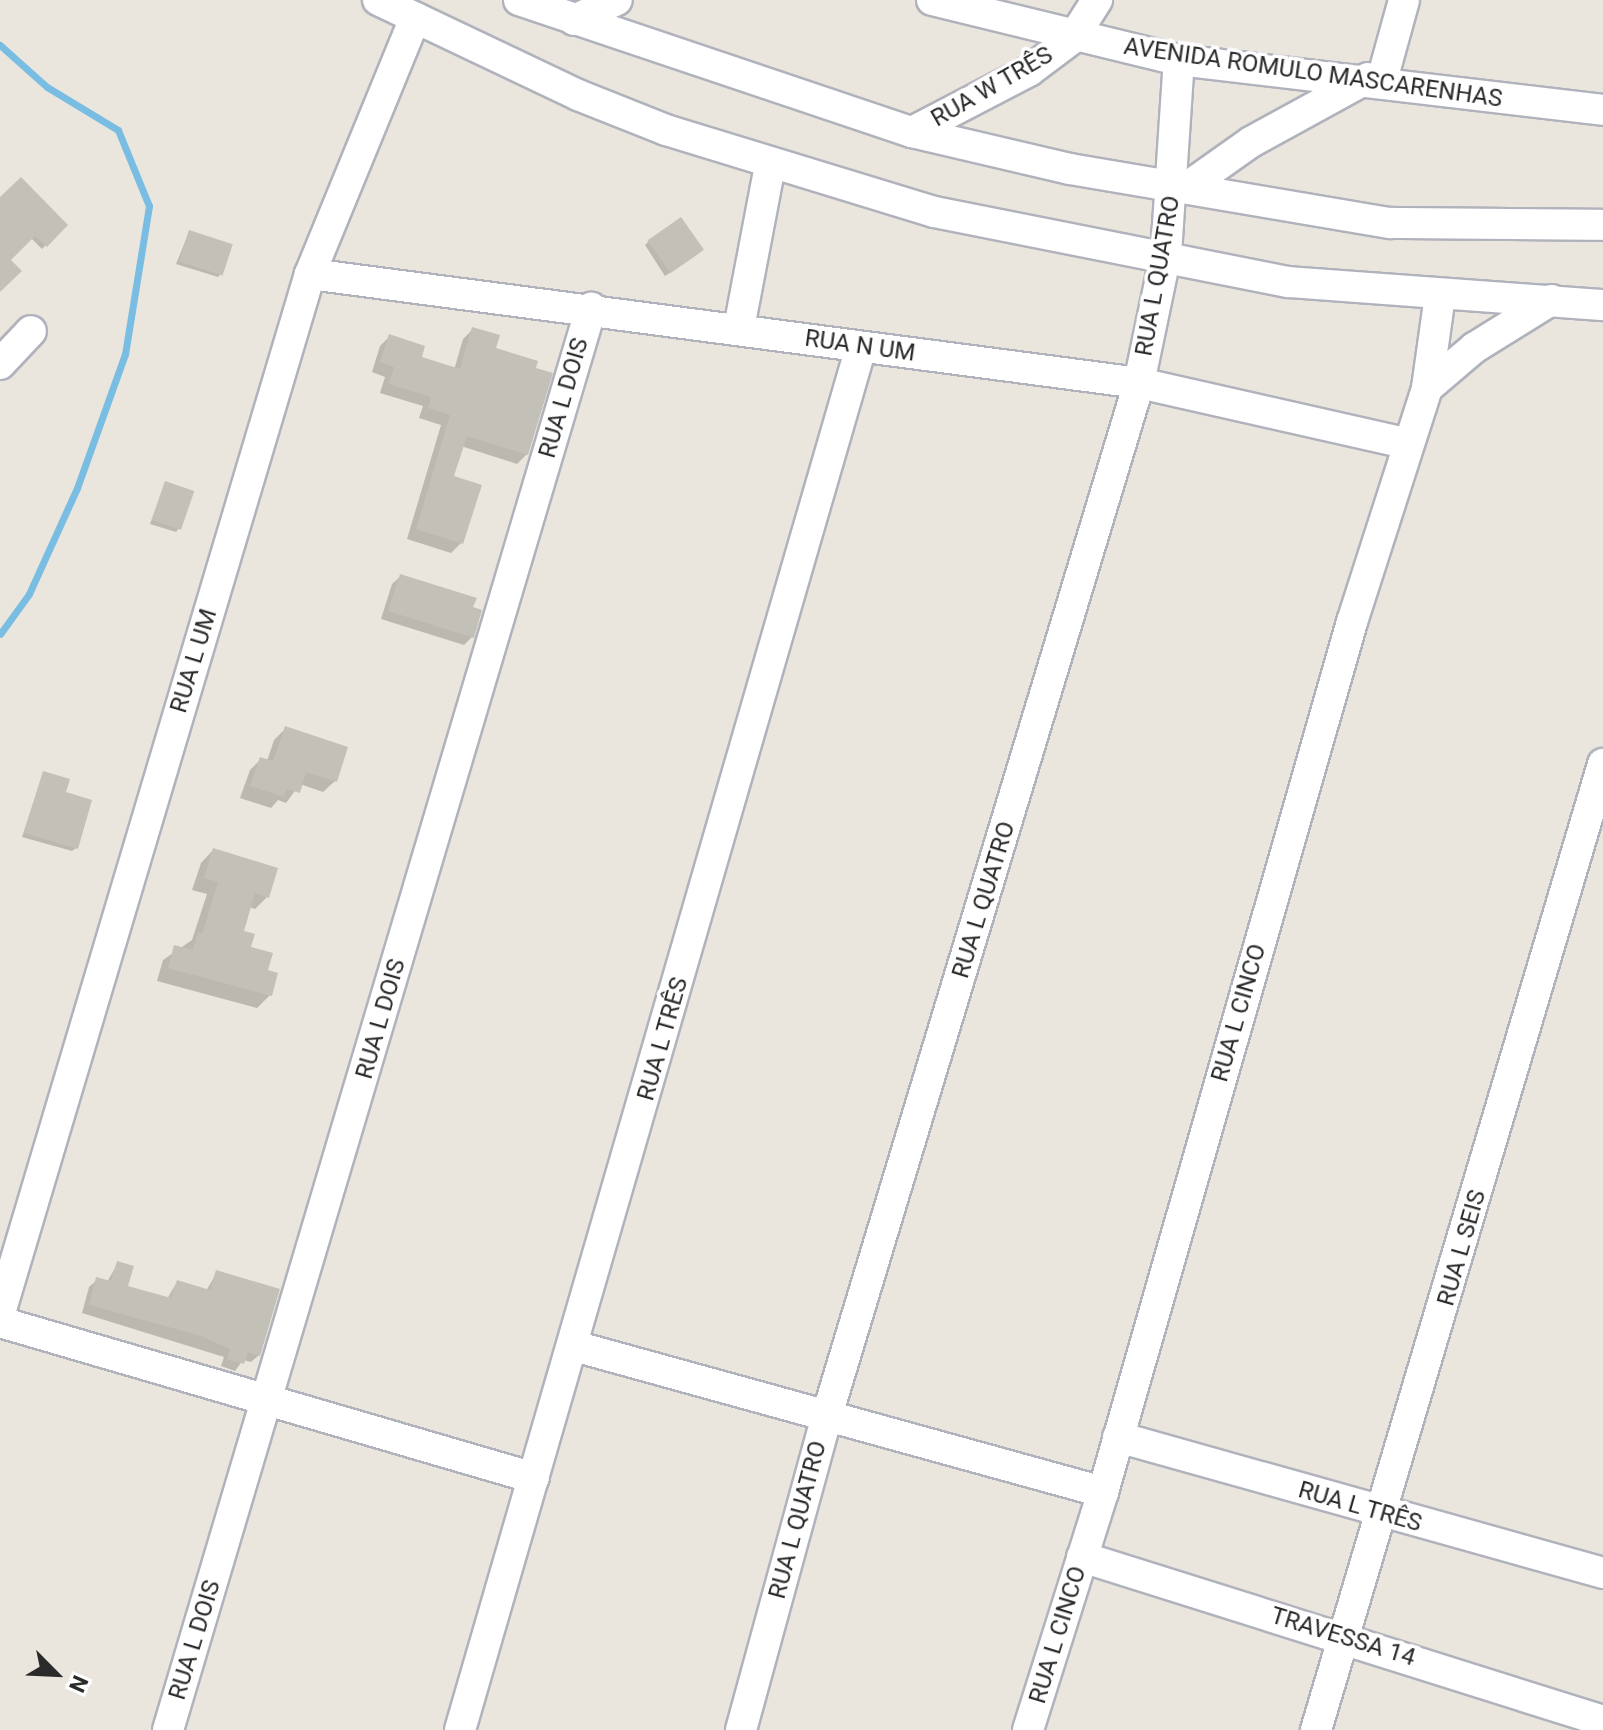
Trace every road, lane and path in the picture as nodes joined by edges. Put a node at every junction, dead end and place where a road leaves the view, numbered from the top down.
1 (378, 0) edge
2 (617, 0) edge
3 (932, 0) edge
4 (1097, 0) edge
5 (1404, 0) edge
6 (525, 1) edge
7 (415, 18) junction
8 (574, 20) junction
9 (1073, 38) junction
10 (1179, 60) junction
11 (1375, 79) junction
12 (1603, 110) edge
13 (912, 132) junction
14 (770, 165) junction
15 (1180, 188) junction
16 (1603, 225) edge
17 (1166, 254) junction
18 (310, 274) junction
19 (1440, 295) junction
20 (1551, 300) junction
21 (1603, 305) edge
22 (591, 308) junction
23 (739, 328) junction
24 (31, 331) dead end
25 (861, 347) junction
26 (0, 364) edge
27 (1139, 383) junction
28 (1427, 388) junction
29 (1405, 443) junction
30 (1603, 764) edge
31 (0, 1313) edge
32 (0, 1322) edge
33 (574, 1346) junction
34 (268, 1403) junction
35 (828, 1412) junction
36 (1118, 1437) junction
37 (534, 1478) junction
38 (1103, 1492) junction
39 (1382, 1515) junction
40 (1082, 1557) junction
41 (1603, 1573) edge
42 (1344, 1636) junction
43 (1603, 1726) edge
44 (168, 1730) edge
45 (460, 1730) edge
46 (741, 1730) edge
47 (1028, 1730) edge
48 (1316, 1730) edge

1 - 7 street
2 - 8 street
3 - 9 street, AVENIDA ROMULO MASCARENHAS
4 - 9 street, RUA W TRÊS
5 - 11 street
6 - 8 street
7 - 14 street
7 - 18 street, RUA L UM
8 - 13 street
9 - 10 street, AVENIDA ROMULO MASCARENHAS
9 - 13 street, RUA W TRÊS
10 - 11 street, AVENIDA ROMULO MASCARENHAS
10 - 15 street, RUA L QUATRO
11 - 12 street, AVENIDA ROMULO MASCARENHAS
11 - 15 street
13 - 15 street
14 - 17 street
14 - 23 street
15 - 16 street
15 - 17 street, RUA L QUATRO
17 - 19 street
17 - 27 street, RUA L QUATRO
18 - 22 street, RUA N UM
18 - 31 street, RUA L UM
19 - 20 street
19 - 28 street, RUA L CINCO
20 - 21 street
20 - 28 street
22 - 23 street, RUA N UM
22 - 34 street, RUA L DOIS
23 - 25 street, RUA N UM
24 - 26 street
25 - 27 street, RUA N UM
25 - 33 street, RUA L TRÊS
27 - 29 street, RUA N UM
27 - 35 street, RUA L QUATRO
28 - 29 street, RUA L CINCO
29 - 36 street, RUA L CINCO
30 - 39 street, RUA L SEIS
32 - 34 street
33 - 35 street
33 - 37 street, RUA L TRÊS
34 - 37 street
34 - 44 street, RUA L DOIS
35 - 38 street
35 - 46 street, RUA L QUATRO
36 - 38 street, RUA L CINCO
36 - 39 street, RUA L TRÊS
37 - 45 street, RUA L TRÊS
38 - 40 street, RUA L CINCO
39 - 41 street, RUA L TRÊS
39 - 42 street, RUA L SEIS
40 - 42 street, TRAVESSA 14
40 - 47 street, RUA L CINCO
42 - 43 street, TRAVESSA 14
42 - 48 street, RUA L SEIS

